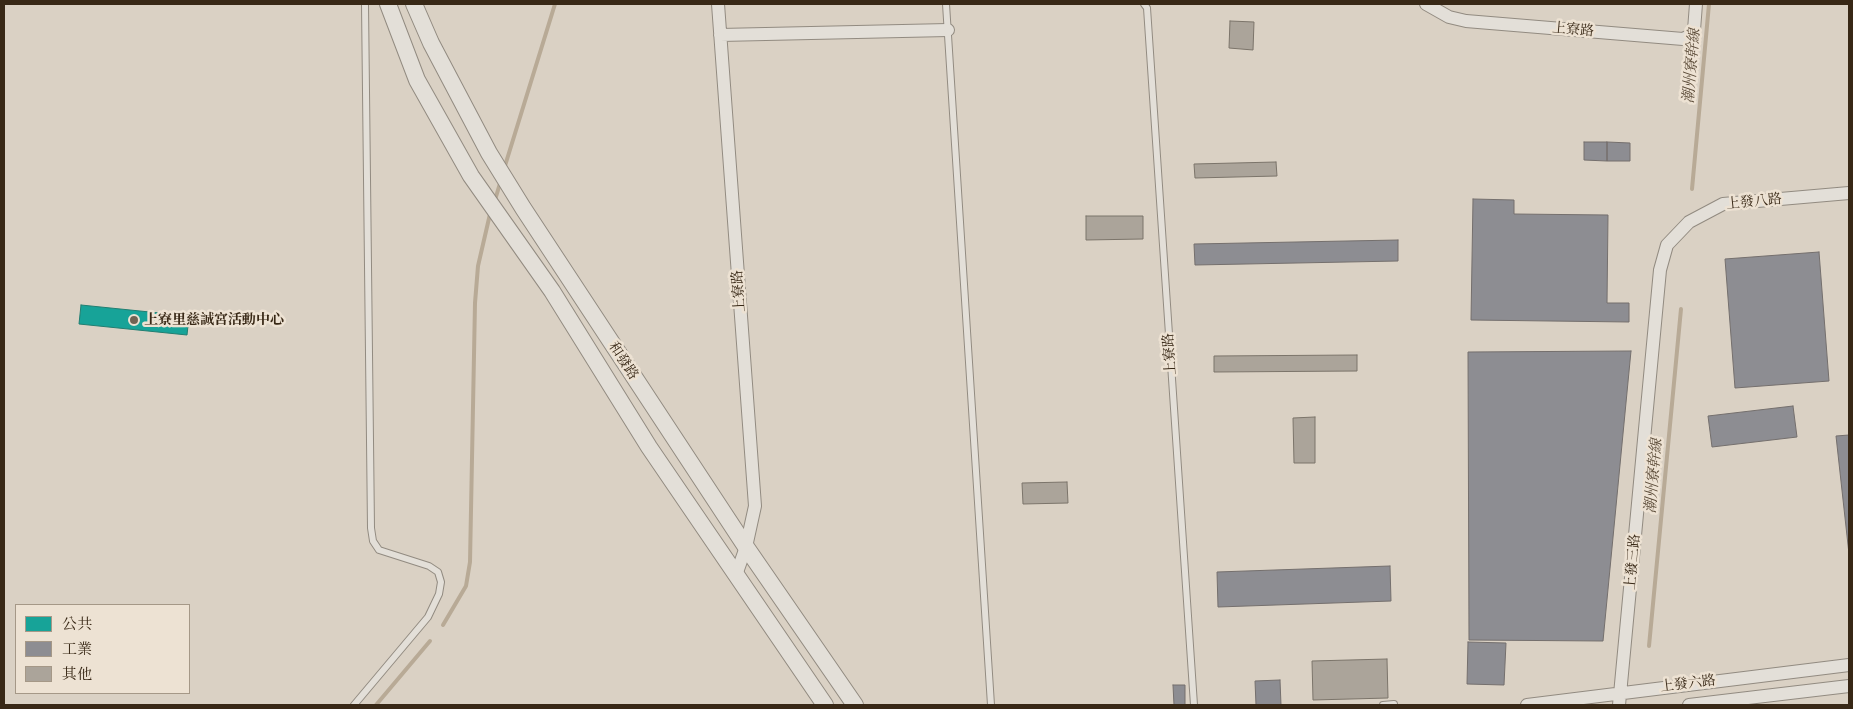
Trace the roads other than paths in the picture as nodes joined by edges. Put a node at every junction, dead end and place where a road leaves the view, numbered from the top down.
1 (365, 4) edge
2 (388, 4) edge
3 (414, 4) edge
4 (718, 4) edge
5 (946, 4) edge
6 (1144, 4) edge
7 (1426, 4) edge
8 (1696, 4) edge
9 (948, 30) junction
10 (720, 35) junction
11 (1849, 193) edge
12 (1660, 270) joint
13 (746, 547) junction
14 (736, 575) junction
15 (1849, 664) edge
16 (1849, 686) edge
17 (1620, 699) edge
18 (1394, 704) edge
19 (354, 705) edge
20 (825, 705) edge
21 (855, 705) edge
22 (991, 705) edge
23 (1194, 705) edge
24 (1383, 705) edge
25 (1527, 705) edge
26 (1689, 705) edge

1 - 19 lane
2 - 14 street, 和發路
3 - 13 street, 和發路
4 - 10 street, 上寮路
5 - 9 lane
6 - 23 lane, 上寮路
7 - 8 street, 上寮路
9 - 10 street
9 - 22 lane
10 - 13 street, 上寮路
11 - 12 street, 上發八路
12 - 17 street, 上發三路
13 - 14 street, 上寮路
13 - 21 street, 和發路
14 - 20 street, 和發路
15 - 17 street, 上發六路
16 - 26 street, 上發六路
17 - 25 street, 上發六路
18 - 24 lane

